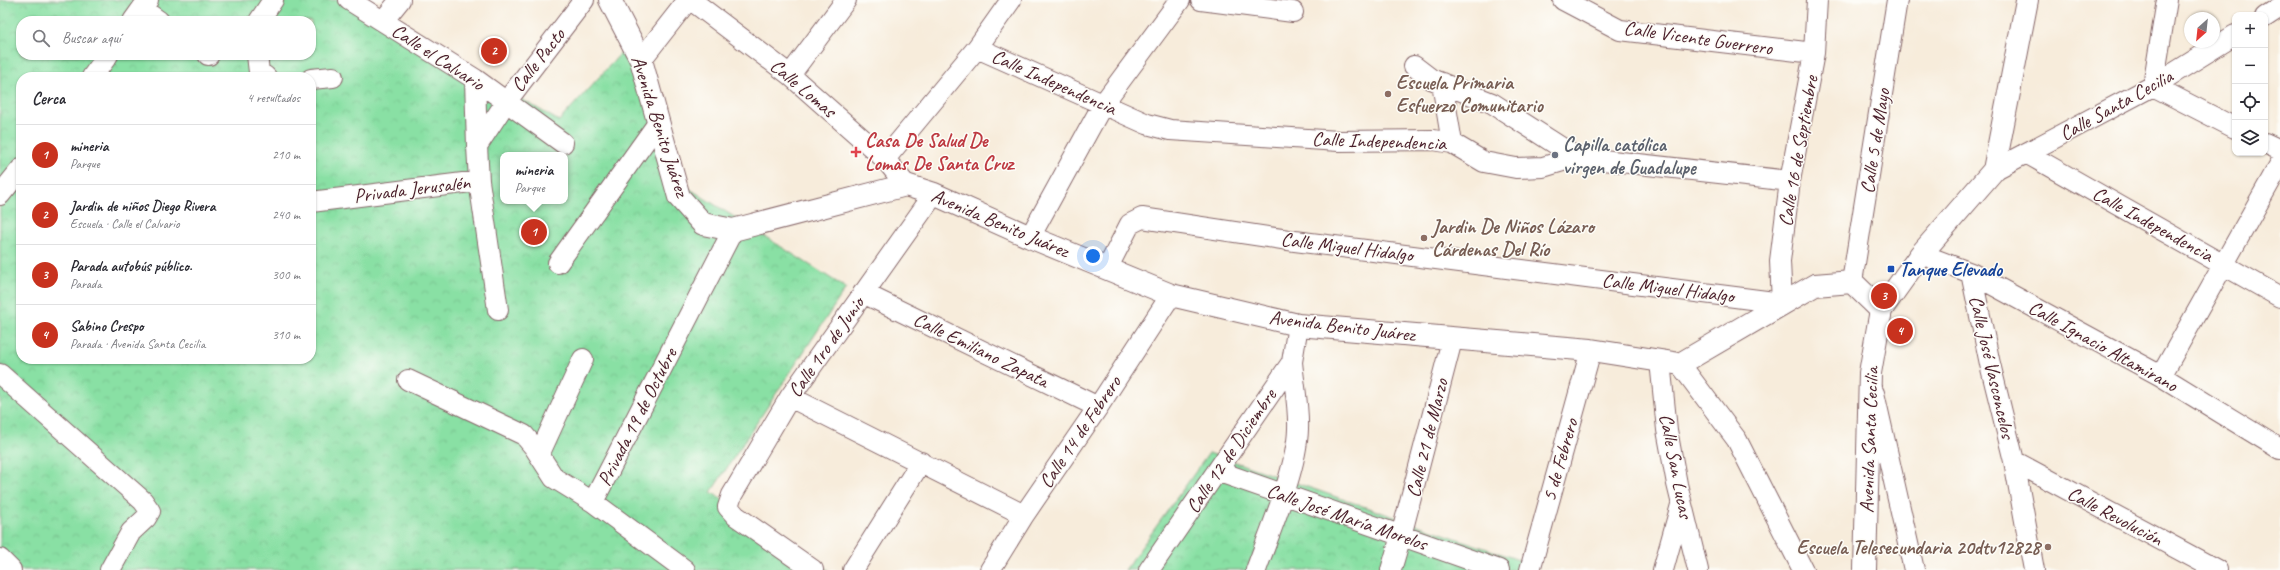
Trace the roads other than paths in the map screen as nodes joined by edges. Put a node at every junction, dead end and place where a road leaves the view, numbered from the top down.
1 (273, 0) edge
2 (349, 0) edge
3 (400, 0) edge
4 (584, 0) edge
5 (610, 0) edge
6 (688, 0) edge
7 (691, 0) edge
8 (846, 0) edge
9 (1011, 0) edge
10 (1180, 0) edge
11 (1200, 0) edge
12 (1563, 0) edge
13 (1817, 0) edge
14 (1897, 0) edge
15 (2027, 0) edge
16 (2166, 0) edge
17 (2280, 7) edge
18 (141, 10) edge
19 (1293, 12) dead end
20 (2268, 14) edge
21 (151, 16) edge
22 (262, 16) edge
23 (383, 21) junction
24 (2232, 37) edge
25 (977, 48) junction
26 (1814, 53) junction
27 (104, 60) edge
28 (258, 60) edge
29 (641, 60) junction
30 (1414, 66) dead end
31 (96, 72) edge
32 (259, 72) edge
33 (790, 75) junction
34 (333, 78) dead end
35 (316, 79) edge
36 (475, 79) junction
37 (1442, 83) junction
38 (2153, 86) junction
39 (506, 102) junction
40 (1103, 104) junction
41 (658, 123) junction
42 (2232, 126) edge
43 (563, 143) dead end
44 (1452, 143) junction
45 (2268, 144) edge
46 (477, 146) junction
47 (2280, 150) edge
48 (2026, 153) junction
49 (1576, 157) junction
50 (885, 159) junction
51 (2280, 164) edge
52 (1994, 170) junction
53 (16, 175) edge
54 (479, 181) junction
55 (1790, 181) junction
56 (906, 185) junction
57 (934, 194) junction
58 (0, 196) edge
59 (316, 201) edge
60 (733, 230) junction
61 (1030, 237) junction
62 (1921, 254) junction
63 (558, 263) dead end
64 (2224, 264) junction
65 (1107, 269) junction
66 (1971, 273) junction
67 (1852, 282) junction
68 (863, 293) junction
69 (1171, 294) junction
70 (2280, 297) edge
71 (1782, 303) junction
72 (498, 310) dead end
73 (1881, 310) junction
74 (1298, 325) junction
75 (1452, 340) junction
76 (1591, 350) junction
77 (583, 359) dead end
78 (1292, 362) junction
79 (1670, 363) junction
80 (1870, 373) junction
81 (0, 374) edge
82 (2161, 376) junction
83 (408, 380) dead end
84 (790, 397) junction
85 (1098, 407) junction
86 (2280, 449) edge
87 (539, 455) junction
88 (2014, 461) junction
89 (921, 462) junction
90 (1217, 471) junction
91 (1283, 494) junction
92 (593, 502) junction
93 (1682, 502) junction
94 (1024, 515) junction
95 (1401, 536) junction
96 (110, 570) edge
97 (685, 570) edge
98 (813, 570) edge
99 (853, 570) edge
100 (990, 570) edge
101 (1149, 570) edge
102 (1256, 570) edge
103 (1391, 570) edge
104 (1499, 570) edge
105 (1530, 570) edge
106 (1663, 570) edge
107 (1698, 570) edge
108 (1803, 570) edge
109 (1865, 570) edge
110 (1914, 570) edge
111 (2034, 570) edge
112 (2217, 570) edge

1 - 22 street
2 - 23 street, Calle el Calvario
3 - 23 street
4 - 39 street, Calle Pacto
5 - 29 street, Avenida Benito Juárez
6 - 29 street
7 - 33 street, Calle Lomas
8 - 33 street
9 - 25 street
10 - 40 street
11 - 19 street
12 - 26 street, Calle Vicente Guerrero
13 - 26 street, Calle 16 de Septiembre
14 - 67 street, Calle 5 de Mayo
15 - 52 street
16 - 38 street
17 - 20 street
18 - 21 street
23 - 36 street, Calle el Calvario
24 - 38 street, Calle Santa Cecilia
25 - 40 street, Calle Independencia
25 - 50 street
26 - 55 street, Calle 16 de Septiembre
27 - 31 street
28 - 32 street
29 - 41 street, Avenida Benito Juárez
30 - 37 street
33 - 50 street, Calle Lomas
34 - 35 street
36 - 39 street, Calle el Calvario
36 - 46 street, Privada Jerusalén
37 - 44 street
37 - 49 street
38 - 42 street
38 - 48 street, Calle Santa Cecilia
39 - 43 street, Calle el Calvario
39 - 46 street, Privada Jerusalén
40 - 44 street, Calle Independencia
40 - 61 street
41 - 60 street, Avenida Benito Juárez
41 - 63 street
44 - 49 street, Calle Independencia
45 - 47 street
46 - 54 street, Privada Jerusalén
48 - 52 street, Calle Santa Cecilia
48 - 64 street, Calle Independencia
49 - 55 street, Calle Independencia
50 - 56 street, Calle Lomas
51 - 64 street
52 - 62 street
53 - 58 street
54 - 59 street, Privada Jerusalén
54 - 72 street
55 - 71 street, Calle 16 de Septiembre
56 - 57 street, Avenida Benito Juárez
56 - 60 street, Avenida Benito Juárez
57 - 61 street, Avenida Benito Juárez
57 - 68 street, Calle 1ro de Junio
60 - 92 street, Privada 19 de Octubre
61 - 65 street, Avenida Benito Juárez
62 - 66 street, Calle Ignacio Altamirano
62 - 73 street
64 - 70 street, Calle Independencia
64 - 82 street
65 - 69 street, Avenida Benito Juárez
65 - 71 street, Calle Miguel Hidalgo
66 - 82 street, Calle Ignacio Altamirano
66 - 88 street, Calle José Vasconcelos
67 - 71 street
67 - 73 street
68 - 84 street, Calle 1ro de Junio
68 - 85 street, Calle Emiliano Zapata
69 - 74 street, Avenida Benito Juárez
69 - 85 street, Calle 14 de Febrero
71 - 79 street
73 - 80 street, Avenida Santa Cecilia
74 - 75 street, Avenida Benito Juárez
74 - 78 street, Calle 12 de Diciembre
75 - 76 street, Avenida Benito Juárez
75 - 95 street, Calle 21 de Marzo
76 - 79 street, Avenida Benito Juárez
76 - 105 street, 5 de Febrero
77 - 87 street
78 - 90 street, Calle 12 de Diciembre
78 - 91 street
79 - 93 street, Calle San Lucas
79 - 108 street
80 - 109 street, Avenida Santa Cecilia
80 - 110 street
81 - 96 street
82 - 86 street, Calle Ignacio Altamirano
83 - 87 street
84 - 89 street
84 - 98 street, Calle 1ro de Junio
85 - 94 street, Calle 14 de Febrero
87 - 92 street
88 - 111 street, Calle José Vasconcelos
88 - 112 street, Calle Revolución
89 - 94 street
89 - 99 street
90 - 91 street, Calle José María Morelos
90 - 101 street, Calle 12 de Diciembre
91 - 95 street, Calle José María Morelos
91 - 102 street
92 - 97 street, Privada 19 de Octubre
93 - 106 street
93 - 107 street, Calle San Lucas
94 - 100 street, Calle 14 de Febrero
95 - 103 street, Calle 21 de Marzo
95 - 104 street, Calle José María Morelos

